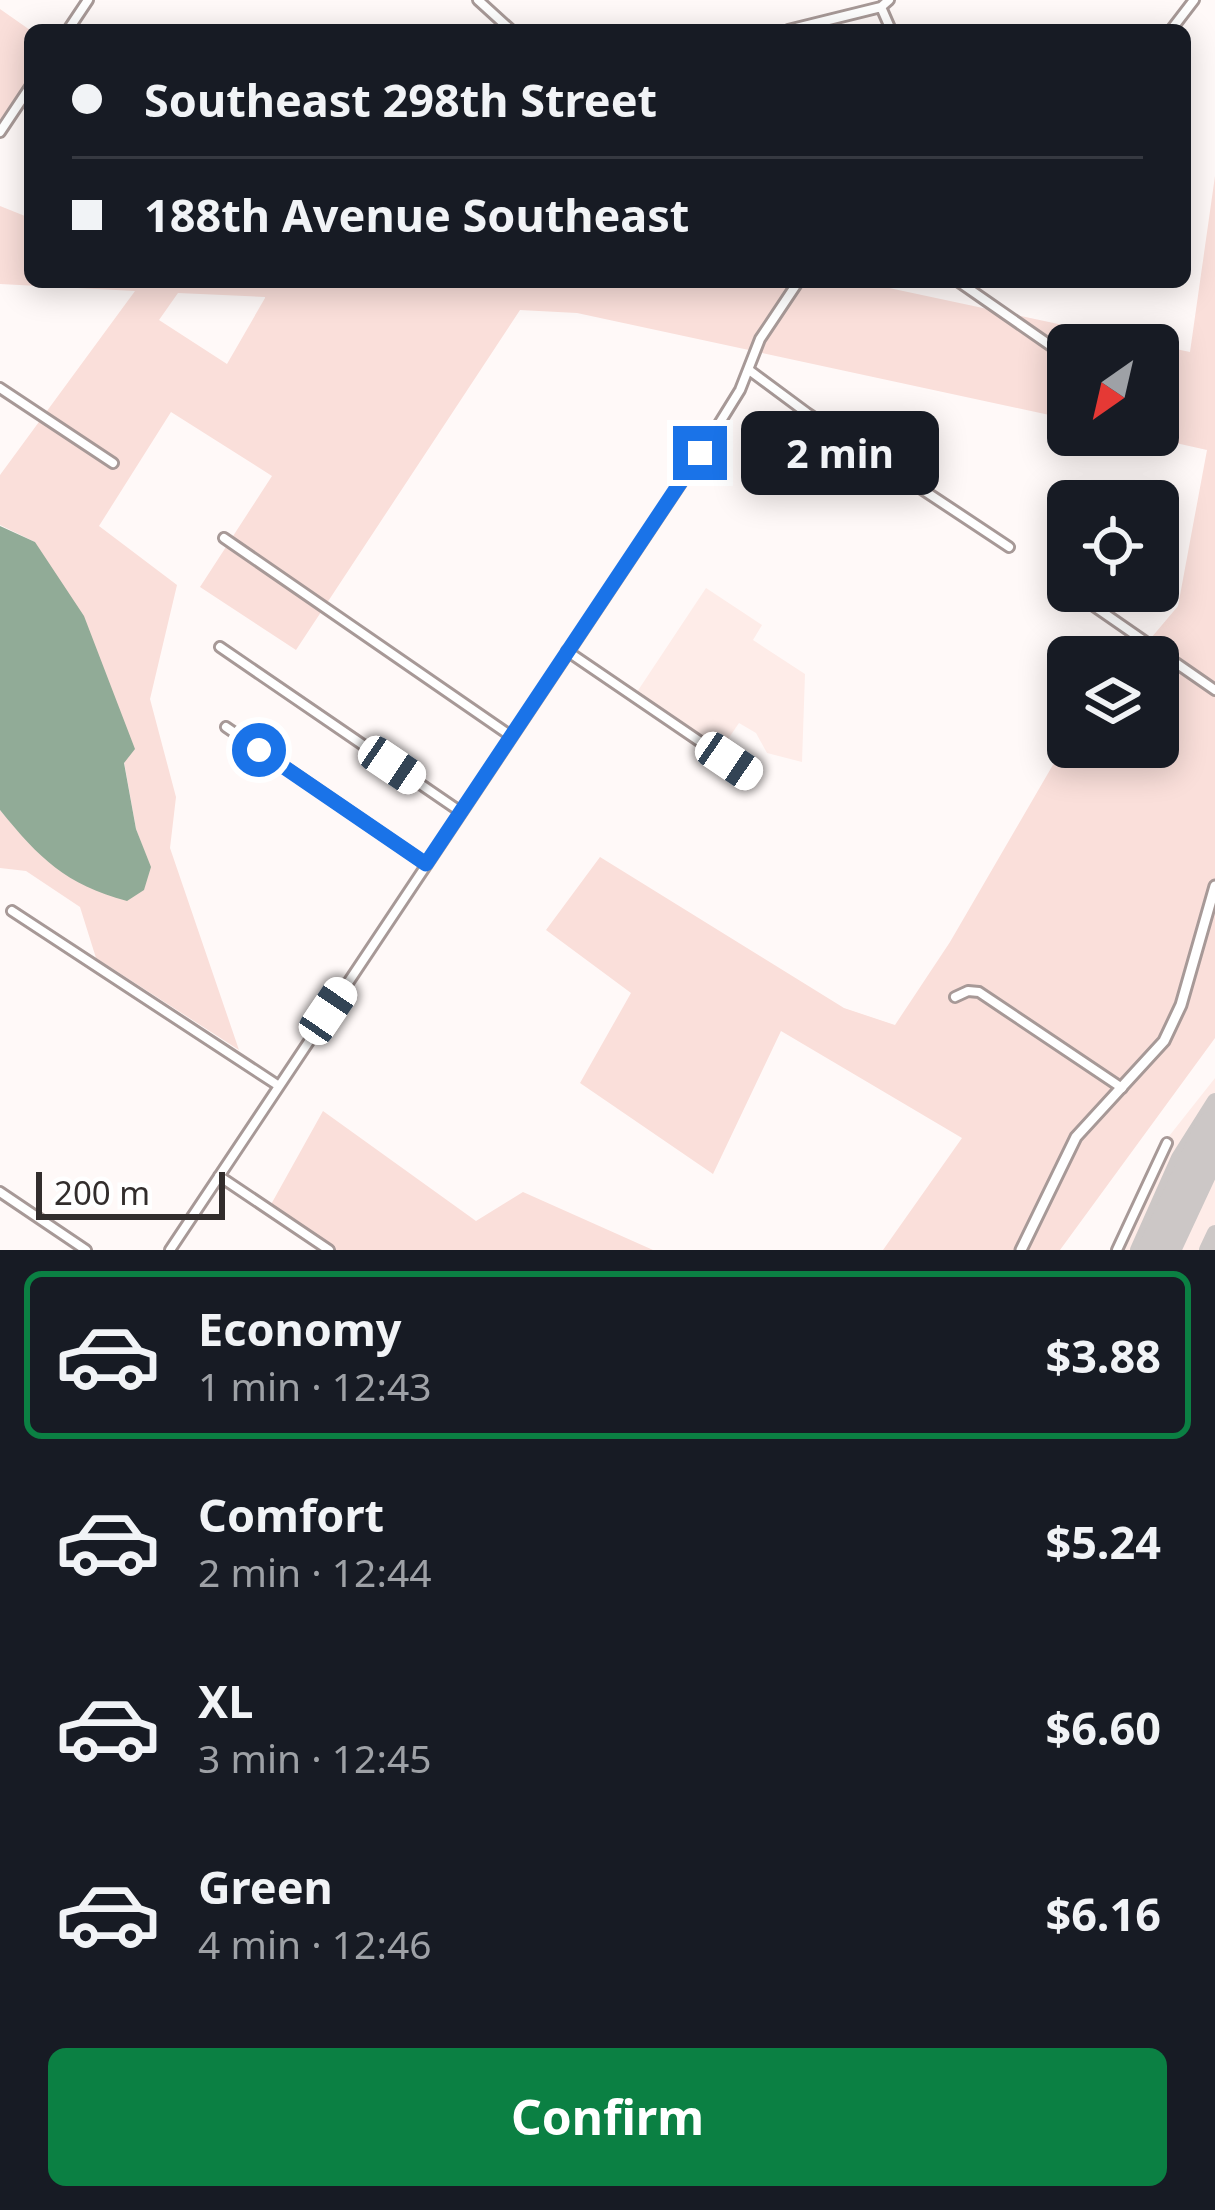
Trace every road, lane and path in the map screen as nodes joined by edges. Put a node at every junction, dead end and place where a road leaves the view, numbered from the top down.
1 (478, 0) edge
2 (885, 4) edge
3 (504, 24) edge
4 (810, 24) edge
5 (24, 96) edge
6 (0, 132) edge
7 (794, 288) edge
8 (968, 288) edge
9 (1047, 343) edge
10 (749, 370) junction
11 (0, 388) edge
12 (113, 463) dead end
13 (224, 538) dead end
14 (1009, 548) dead end
15 (1104, 612) edge
16 (220, 647) dead end
17 (567, 651) junction
18 (1215, 690) edge
19 (226, 728) dead end
20 (511, 736) junction
21 (752, 777) dead end
22 (461, 812) junction
23 (426, 864) junction
24 (1215, 886) edge
25 (12, 911) dead end
26 (955, 997) dead end
27 (279, 1086) junction
28 (1122, 1088) junction
29 (1167, 1143) dead end
30 (219, 1176) junction
31 (0, 1192) edge
32 (86, 1250) edge
33 (170, 1250) edge
34 (329, 1250) edge
35 (1021, 1250) edge
36 (1117, 1250) edge

1 - 3 street
2 - 4 street
5 - 6 street
7 - 10 street
8 - 9 street
10 - 14 street
10 - 17 street
11 - 12 street
13 - 20 street
15 - 18 street
16 - 22 street
17 - 20 street
17 - 21 street
19 - 23 street
20 - 22 street
22 - 23 street
23 - 27 street
24 - 28 street
25 - 27 street
26 - 28 street
27 - 30 street
28 - 35 street
29 - 36 street
30 - 33 street
30 - 34 street
31 - 32 street

